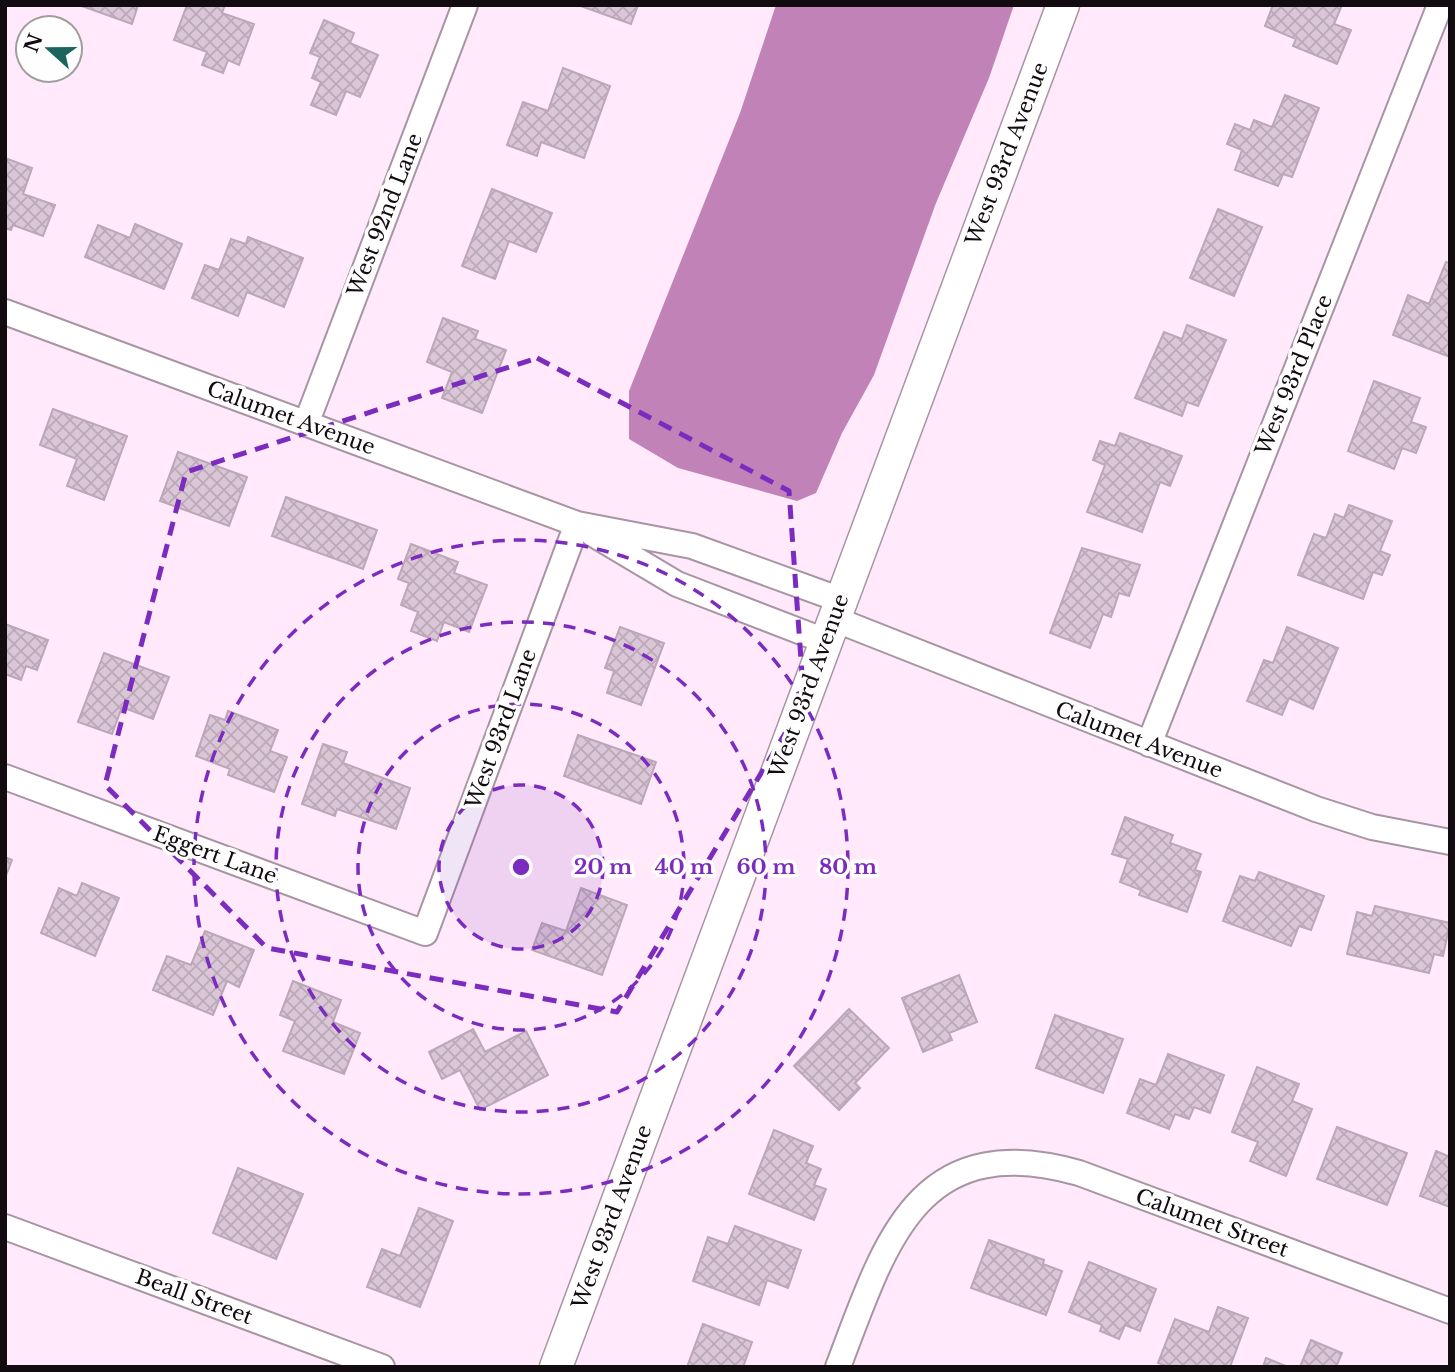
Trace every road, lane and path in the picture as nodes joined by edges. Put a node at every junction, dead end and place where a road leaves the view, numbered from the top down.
1 (465, 5) edge
2 (1063, 5) edge
3 (1440, 5) edge
4 (5, 312) edge
5 (306, 424) junction
6 (577, 524) junction
7 (833, 620) junction
8 (1149, 744) junction
9 (5, 777) edge
10 (1450, 842) edge
11 (425, 933) joint
12 (5, 1227) edge
13 (1450, 1311) edge
14 (382, 1367) edge
15 (556, 1367) edge
16 (838, 1367) edge

1 - 5 street, West 92nd Lane
2 - 7 street, West 93rd Avenue
3 - 8 street, West 93rd Place
4 - 5 street, Calumet Avenue
5 - 6 street, Calumet Avenue
6 - 7 street, Calumet Avenue
6 - 7 street, Calumet Avenue
6 - 11 street, West 93rd Lane
7 - 8 street, Calumet Avenue
7 - 15 street, West 93rd Avenue
8 - 10 street, Calumet Avenue
9 - 11 street, Eggert Lane
12 - 14 street, Beall Street
13 - 16 street, Calumet Street

